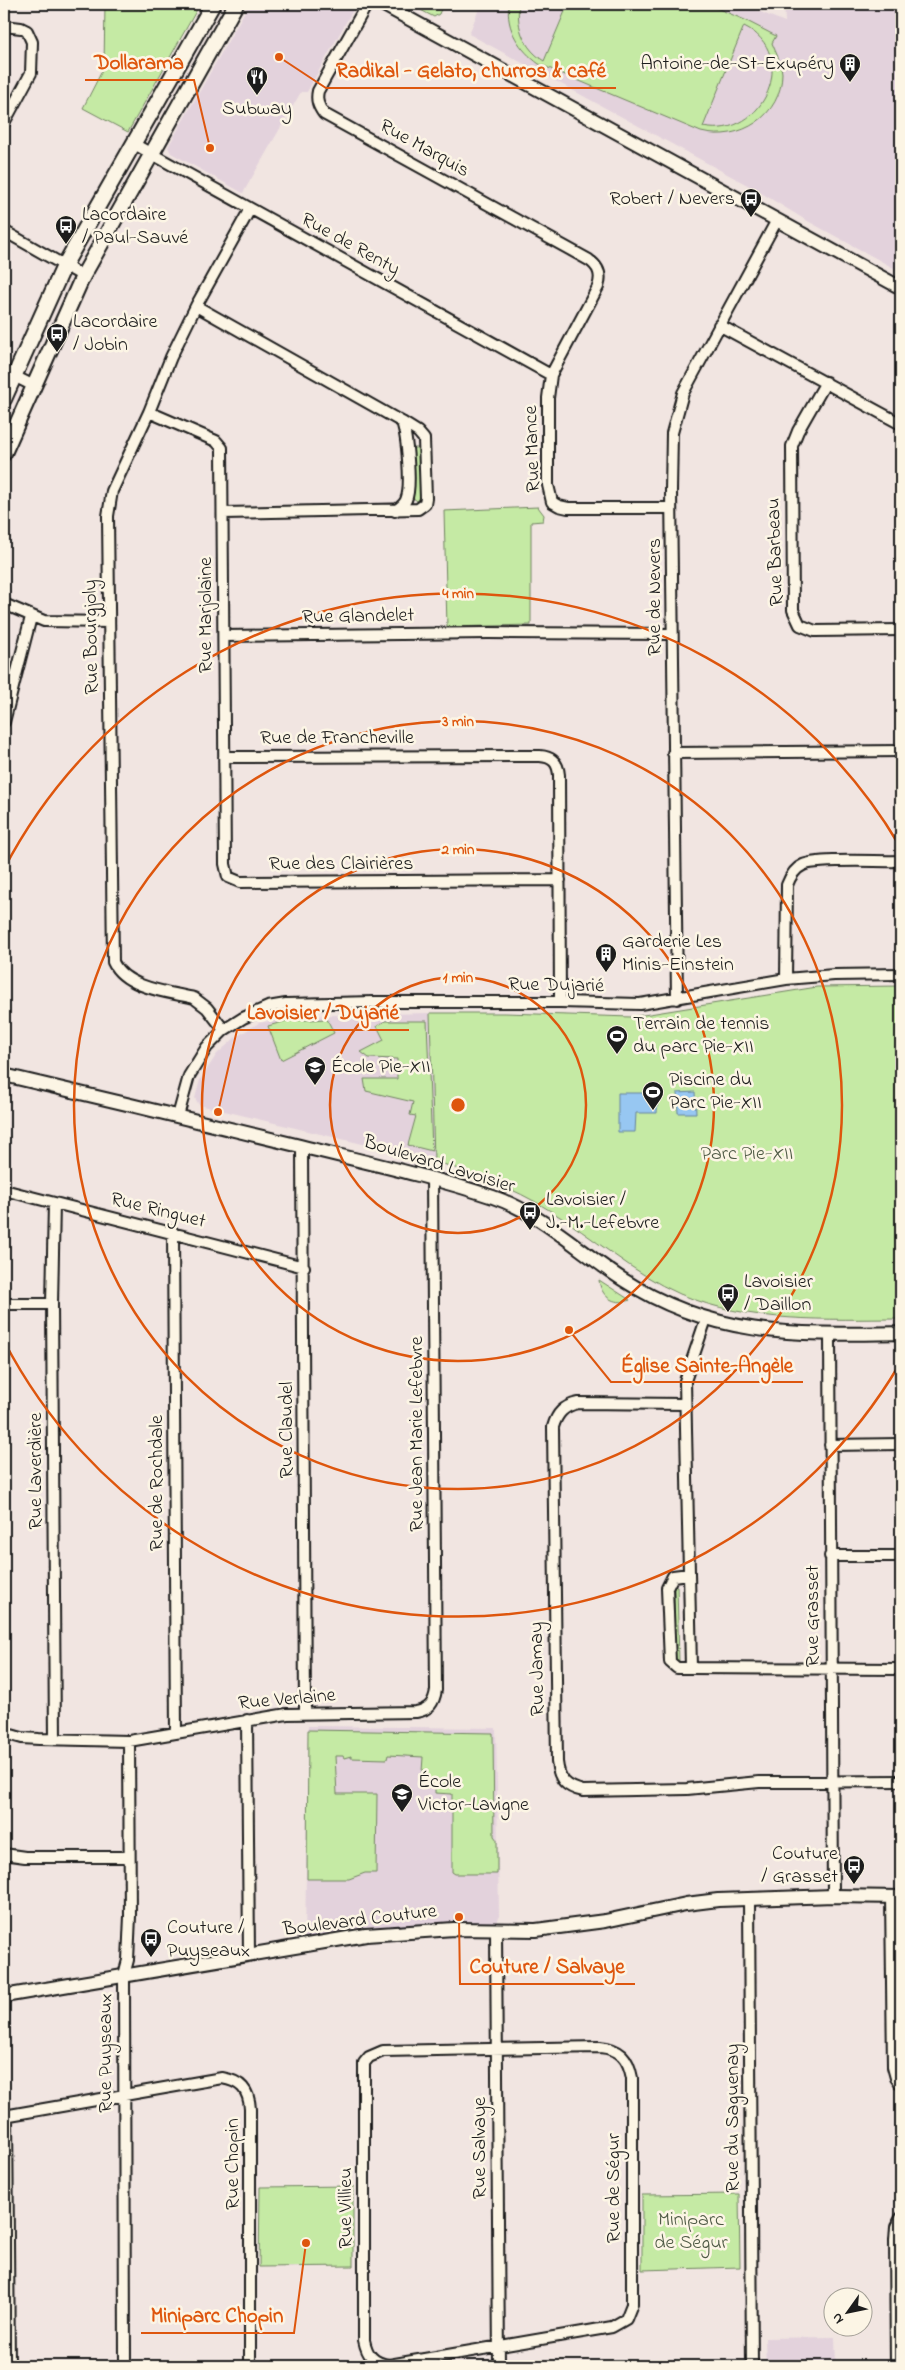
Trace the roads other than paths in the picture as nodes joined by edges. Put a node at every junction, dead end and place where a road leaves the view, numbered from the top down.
1 (213, 4) edge
2 (236, 4) edge
3 (368, 4) edge
4 (382, 4) edge
5 (4, 26) edge
6 (4, 123) edge
7 (134, 144) junction
8 (152, 154) junction
9 (250, 209) junction
10 (777, 220) junction
11 (4, 231) edge
12 (64, 266) junction
13 (83, 276) junction
14 (598, 287) joint
15 (901, 288) edge
16 (196, 306) junction
17 (719, 325) junction
18 (9, 374) edge
19 (550, 375) junction
20 (826, 382) junction
21 (34, 386) junction
22 (4, 399) edge
23 (149, 412) junction
24 (402, 422) junction
25 (901, 424) edge
26 (4, 453) edge
27 (671, 508) junction
28 (395, 511) junction
29 (223, 513) junction
30 (4, 604) edge
31 (31, 617) junction
32 (109, 622) junction
33 (901, 630) edge
34 (672, 634) junction
35 (224, 636) junction
36 (4, 722) edge
37 (901, 750) edge
38 (673, 753) junction
39 (224, 757) junction
40 (901, 861) edge
41 (225, 864) joint
42 (560, 880) junction
43 (901, 974) edge
44 (786, 979) junction
45 (677, 998) junction
46 (560, 1002) junction
47 (224, 1030) junction
48 (4, 1075) edge
49 (178, 1116) junction
50 (302, 1147) junction
51 (432, 1178) junction
52 (4, 1190) edge
53 (54, 1203) junction
54 (173, 1232) junction
55 (304, 1267) junction
56 (4, 1304) edge
57 (52, 1304) junction
58 (706, 1319) junction
59 (901, 1333) edge
60 (830, 1335) junction
61 (686, 1404) junction
62 (901, 1444) edge
63 (830, 1445) junction
64 (830, 1556) junction
65 (901, 1556) edge
66 (689, 1574) junction
67 (691, 1668) junction
68 (830, 1668) junction
69 (901, 1669) edge
70 (436, 1690) joint
71 (305, 1713) junction
72 (247, 1720) junction
73 (4, 1733) edge
74 (176, 1733) junction
75 (55, 1739) junction
76 (129, 1741) junction
77 (832, 1781) junction
78 (901, 1781) edge
79 (4, 1854) edge
80 (130, 1857) junction
81 (833, 1896) junction
82 (896, 1897) edge
83 (749, 1899) junction
84 (496, 1930) junction
85 (249, 1954) junction
86 (124, 1975) junction
87 (4, 1996) edge
88 (497, 2048) junction
89 (901, 2085) edge
90 (124, 2095) junction
91 (6, 2115) edge
92 (901, 2218) edge
93 (899, 2331) edge
94 (499, 2347) junction
95 (10, 2366) edge
96 (125, 2366) edge
97 (250, 2366) edge
98 (499, 2366) edge
99 (752, 2366) edge
100 (896, 2366) edge

1 - 7 main road
2 - 8 main road
3 - 14 street, Rue Marquis
4 - 10 street
5 - 6 street
7 - 8 street, Rue de Renty
7 - 12 main road
8 - 9 street, Rue de Renty
8 - 13 main road
9 - 16 street, Rue Bourgjoly
9 - 19 street, Rue de Renty
10 - 15 street
10 - 17 street, Rue de Nevers
11 - 12 street
12 - 13 street
12 - 18 main road
13 - 21 main road
14 - 19 street, Rue Mance
16 - 23 street, Rue Bourgjoly
16 - 24 street
17 - 20 street
17 - 27 street, Rue de Nevers
18 - 21 street
18 - 22 main road
19 - 27 street, Rue Mance
20 - 25 street
20 - 33 street, Rue Barbeau
21 - 26 main road
23 - 29 street, Rue Marjolaine
23 - 32 street, Rue Bourgjoly
24 - 28 street
24 - 28 street
27 - 34 street, Rue de Nevers
28 - 29 street
29 - 35 street, Rue Marjolaine
30 - 31 street
31 - 32 street
31 - 36 street
32 - 47 street, Rue Bourgjoly
34 - 35 street, Rue Glandelet
34 - 38 street, Rue de Nevers
35 - 39 street, Rue Marjolaine
37 - 38 street
38 - 45 street, Rue de Nevers
39 - 41 street, Rue Marjolaine
39 - 42 street, Rue de Francheville
40 - 44 street
41 - 42 street, Rue des Clairières
42 - 46 street
43 - 44 street, Rue Dujarié
44 - 45 street, Rue Dujarié
45 - 46 street, Rue Dujarié
46 - 47 street, Rue Dujarié
47 - 49 street, Rue Dujarié
48 - 49 street, Boulevard Lavoisier
49 - 50 street, Boulevard Lavoisier
50 - 51 street, Boulevard Lavoisier
50 - 55 street, Rue Claudel
51 - 58 street, Boulevard Lavoisier
51 - 70 street, Rue Jean Marie Lefebvre
52 - 53 street, Rue Ringuet
53 - 54 street, Rue Ringuet
53 - 57 street, Rue Laverdière
54 - 55 street, Rue Ringuet
54 - 74 street, Rue de Rochdale
55 - 71 street, Rue Claudel
56 - 57 street
57 - 75 street, Rue Laverdière
58 - 60 street, Boulevard Lavoisier
58 - 61 street
59 - 60 street, Boulevard Lavoisier
60 - 63 street, Rue Grasset
61 - 66 street
61 - 77 street, Rue Jamay
62 - 63 street
63 - 64 street, Rue Grasset
64 - 65 street
64 - 68 street, Rue Grasset
66 - 67 street
66 - 67 street
67 - 68 street
68 - 69 street
68 - 77 street, Rue Grasset
70 - 71 street, Rue Verlaine
71 - 72 street, Rue Verlaine
72 - 74 street, Rue Verlaine
72 - 85 street
73 - 75 street, Rue Verlaine
74 - 76 street, Rue Verlaine
75 - 76 street, Rue Verlaine
76 - 80 street, Rue Puyseaux
77 - 78 street
77 - 81 street, Rue Grasset
79 - 80 street
80 - 86 street, Rue Puyseaux
81 - 82 street, Boulevard Couture
81 - 83 street, Boulevard Couture
82 - 89 street
83 - 84 street, Boulevard Couture
83 - 99 street, Rue du Saguenay
84 - 85 street, Boulevard Couture
84 - 88 street, Rue Salvaye
85 - 86 street, Boulevard Couture
86 - 87 street, Boulevard Couture
86 - 90 street, Rue Puyseaux
88 - 94 street, Rue Salvaye
88 - 94 street, Rue de Ségur
88 - 94 street, Rue Villieu
90 - 91 street
90 - 96 street, Rue Puyseaux
90 - 97 street, Rue Chopin
91 - 95 street
92 - 93 street
93 - 100 street
94 - 98 street, Rue Salvaye

